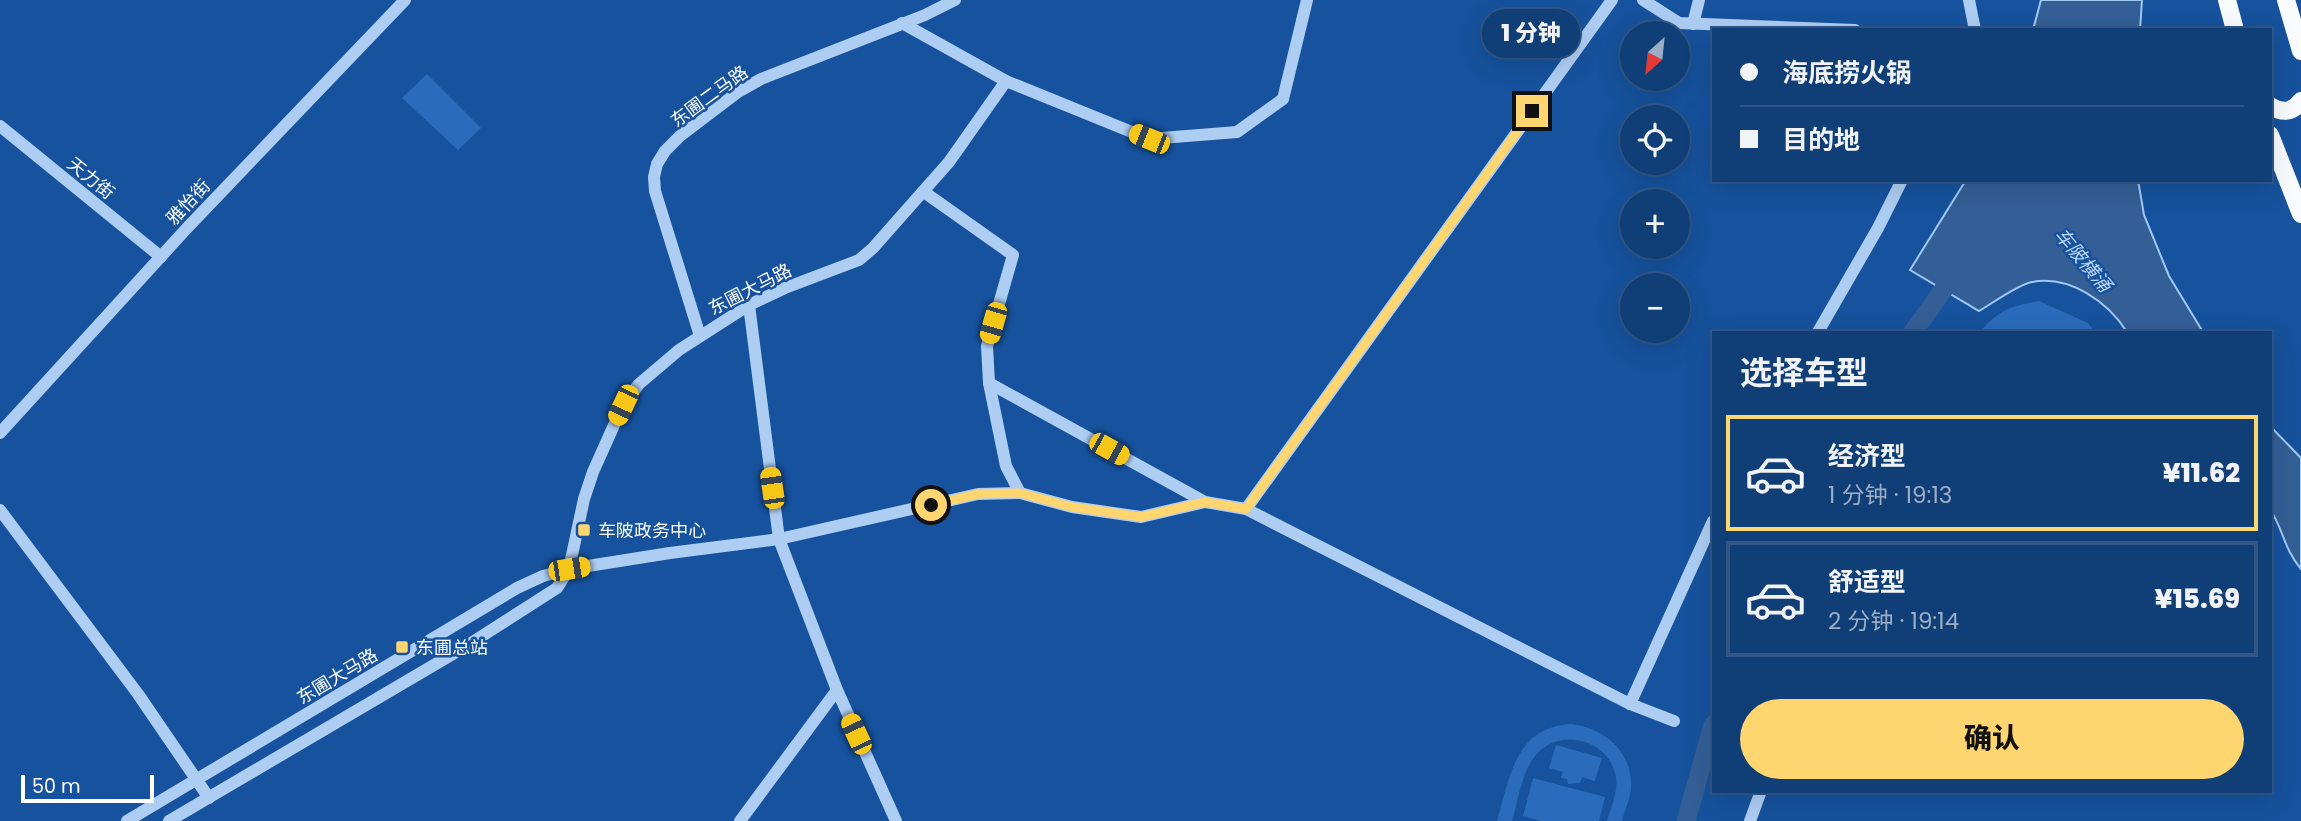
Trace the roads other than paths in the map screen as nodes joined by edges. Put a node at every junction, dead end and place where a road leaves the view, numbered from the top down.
1 (405, 0) edge
2 (955, 0) edge
3 (1307, 0) edge
4 (1612, 0) edge
5 (1643, 0) edge
6 (1699, 0) edge
7 (1969, 0) edge
8 (2227, 0) edge
9 (2286, 0) edge
10 (902, 23) junction
11 (1693, 24) junction
12 (1801, 28) edge
13 (1975, 28) edge
14 (2234, 28) edge
15 (2301, 51) edge
16 (1006, 81) junction
17 (2301, 101) edge
18 (2272, 107) edge
19 (0, 126) edge
20 (2272, 140) edge
21 (1901, 182) edge
22 (924, 192) junction
23 (2301, 214) edge
24 (161, 257) junction
25 (749, 305) junction
26 (1819, 331) edge
27 (700, 336) junction
28 (989, 383) junction
29 (0, 433) edge
30 (1020, 493) junction
31 (1205, 502) junction
32 (1246, 509) junction
33 (0, 510) edge
34 (1712, 523) edge
35 (779, 539) junction
36 (569, 569) junction
37 (836, 690) junction
38 (1630, 704) junction
39 (1674, 721) dead end
40 (198, 780) junction
41 (1760, 793) edge
42 (209, 798) junction
43 (127, 821) edge
44 (169, 821) edge
45 (740, 821) edge
46 (896, 821) edge
47 (1750, 821) edge

1 - 24 street, 雅怡街
2 - 10 street, 东圃二马路
3 - 16 street
4 - 32 street
5 - 11 street
6 - 11 street
7 - 13 street
8 - 14 main road
9 - 15 main road
10 - 16 street
10 - 27 street, 东圃二马路
11 - 12 street
16 - 22 street, 东圃大马路
17 - 18 main road
19 - 24 street, 天力街
20 - 23 main road
21 - 26 street
22 - 25 street, 东圃大马路
22 - 28 street
24 - 29 street, 雅怡街
25 - 27 street, 东圃大马路
25 - 35 street
27 - 36 street, 东圃大马路
28 - 30 street
28 - 31 street
30 - 31 street
30 - 35 street
31 - 32 street
32 - 38 street
33 - 40 street
34 - 38 street
35 - 36 street
35 - 37 street
36 - 40 street, 东圃大马路
36 - 42 street, 东圃大马路
37 - 45 street
37 - 46 street
38 - 39 street
40 - 42 street
40 - 43 street, 东圃大马路
41 - 47 street
42 - 44 street, 东圃大马路

